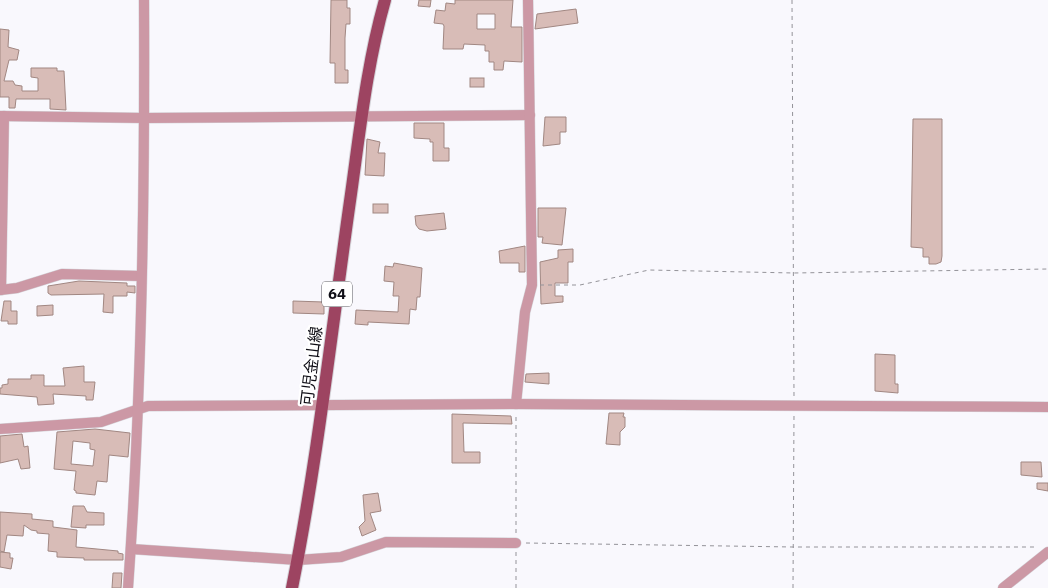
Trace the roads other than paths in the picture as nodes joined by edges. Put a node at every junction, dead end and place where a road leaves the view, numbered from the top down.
1 (144, 0) edge
2 (385, 0) edge
3 (528, 0) edge
4 (530, 114) junction
5 (2, 116) edge
6 (362, 116) junction
7 (145, 118) junction
8 (141, 276) junction
9 (0, 290) edge
10 (516, 404) junction
11 (323, 406) junction
12 (1048, 407) edge
13 (138, 410) junction
14 (0, 429) edge
15 (516, 543) road end
16 (131, 549) junction
17 (1043, 550) edge
18 (298, 560) junction
19 (128, 588) edge
20 (292, 588) edge
21 (1003, 588) edge

1 - 7 street
2 - 6 main road, 可児金山線 / 64
3 - 4 street
4 - 6 street
4 - 10 street
5 - 7 street
5 - 9 street
6 - 7 street
6 - 11 main road, 可児金山線 / 64
7 - 8 street
8 - 9 street
8 - 13 street
10 - 11 street
10 - 12 street
11 - 13 street
11 - 18 main road, 可児金山線 / 64
13 - 14 street
13 - 16 street
15 - 18 street
16 - 18 street
16 - 19 street
17 - 21 street
18 - 20 main road, 可児金山線 / 64

